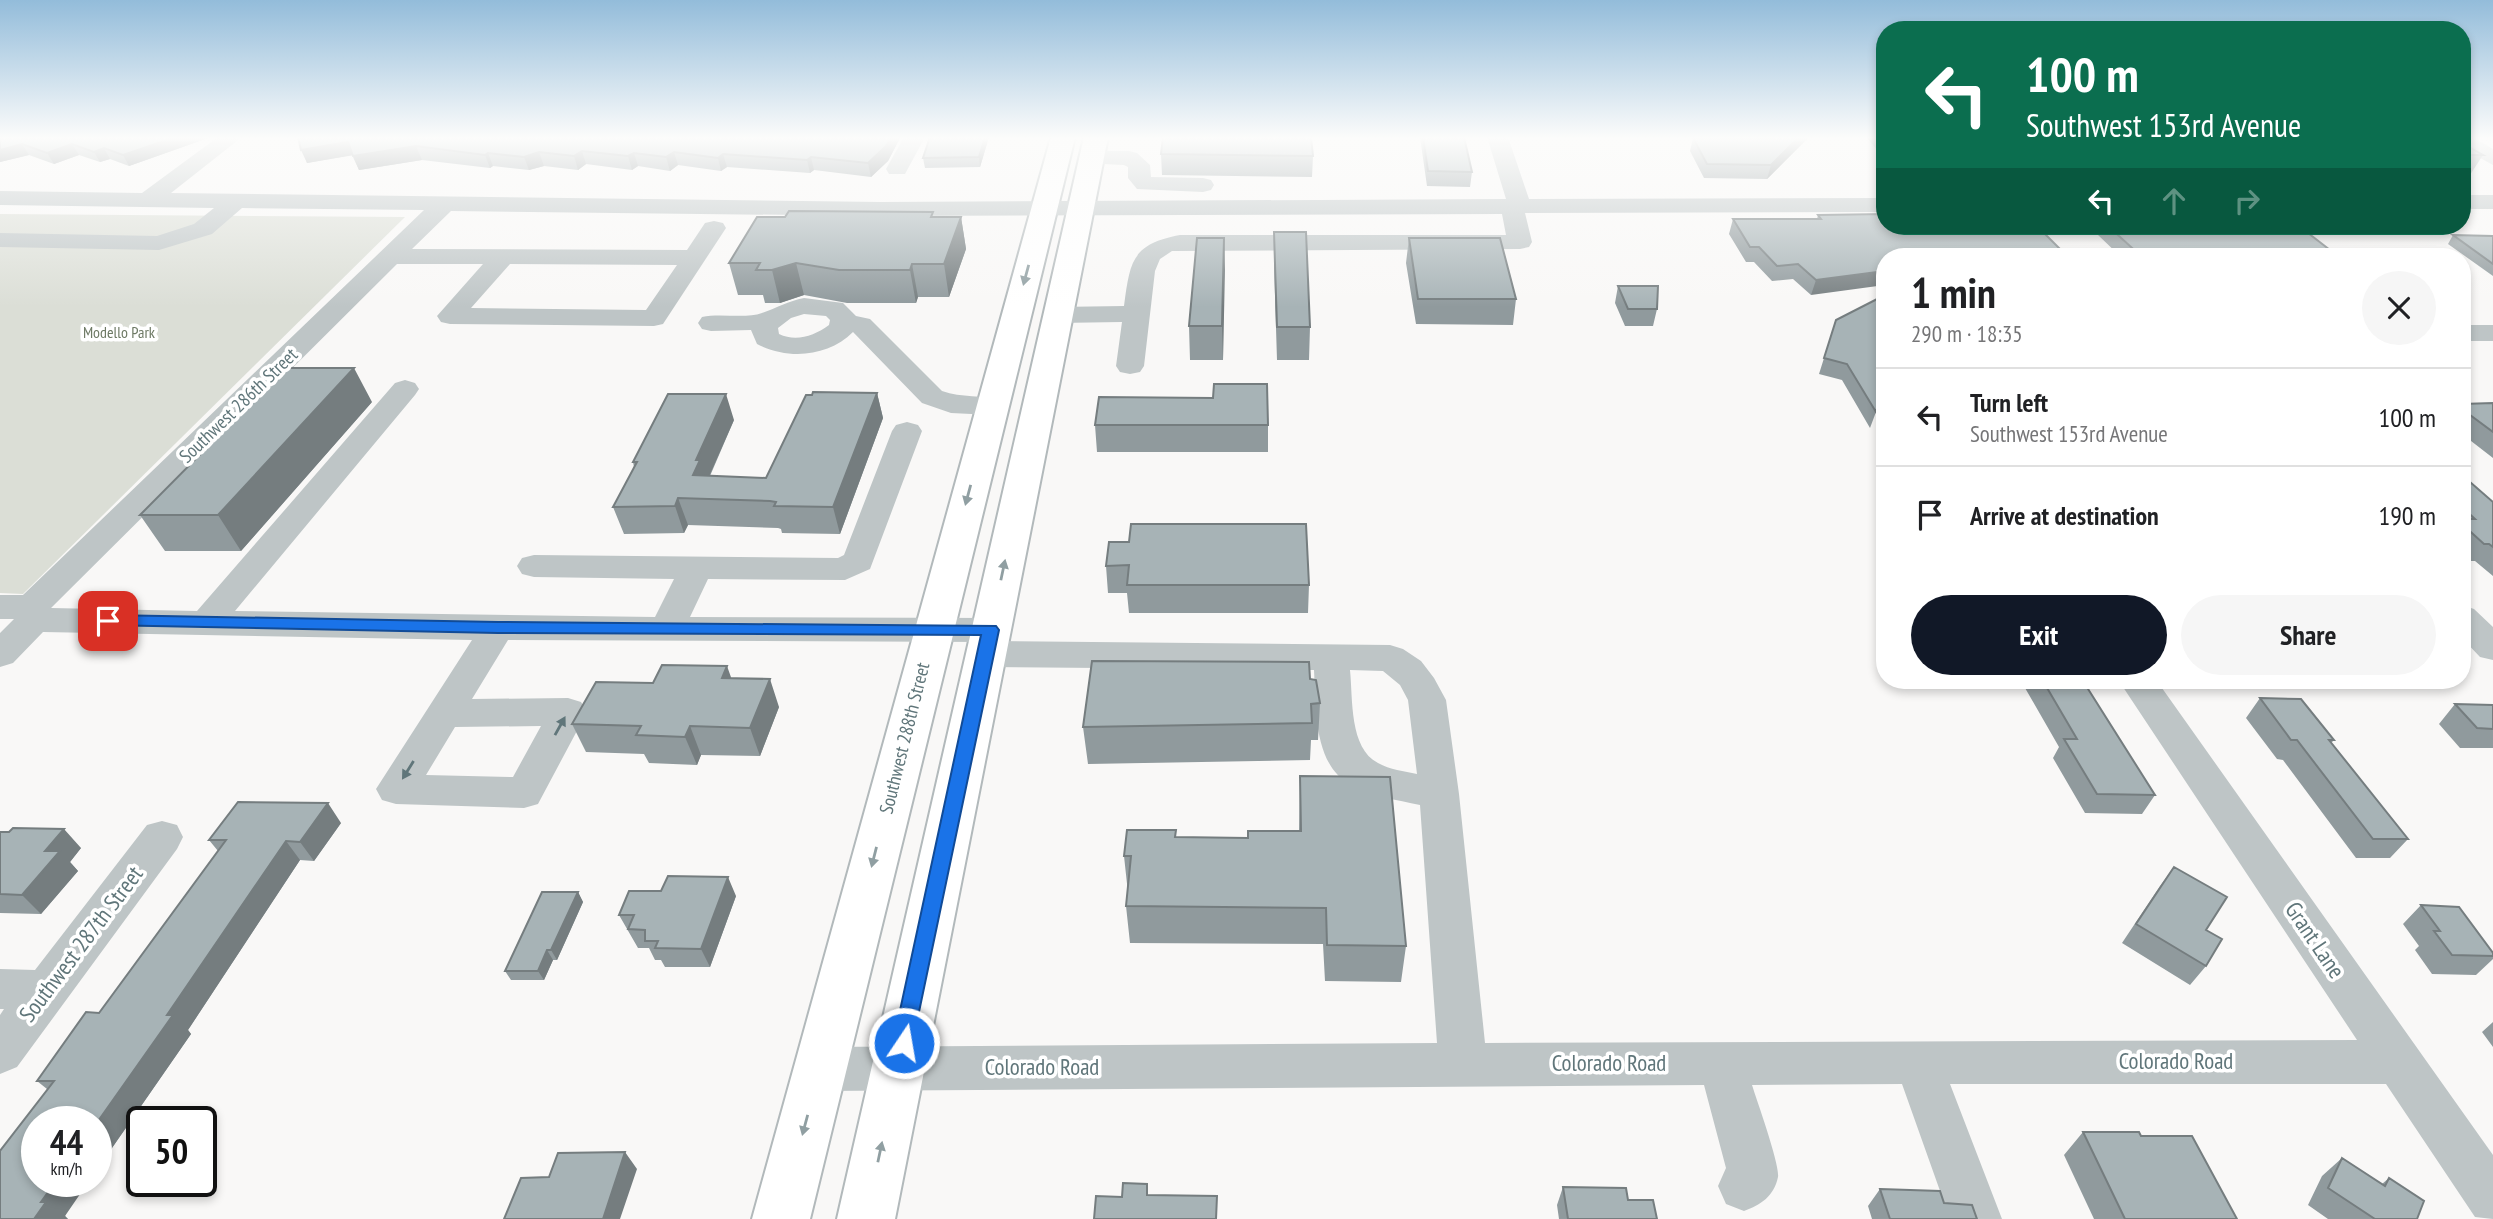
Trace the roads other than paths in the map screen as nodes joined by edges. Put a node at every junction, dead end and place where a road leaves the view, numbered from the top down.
1 (155, 194) edge
2 (1062, 194) edge
3 (1070, 194) edge
4 (1313, 194) edge
5 (1329, 194) edge
6 (1513, 194) edge
7 (11, 198) edge
8 (147, 200) junction
9 (236, 201) junction
10 (2471, 202) edge
11 (2493, 202) edge
12 (445, 203) junction
13 (1876, 205) edge
14 (1516, 207) junction
15 (1062, 209) junction
16 (0, 215) edge
17 (1324, 217) junction
18 (714, 228) dead end
19 (0, 240) edge
20 (391, 256) junction
21 (503, 257) junction
22 (694, 258) junction
23 (1136, 314) junction
24 (1057, 315) junction
25 (768, 321) junction
26 (711, 323) dead end
27 (844, 323) junction
28 (1130, 366) dead end
29 (405, 389) dead end
30 (992, 406) junction
31 (1038, 407) junction
32 (906, 430) dead end
33 (534, 566) dead end
34 (696, 568) junction
35 (22, 612) edge
36 (207, 622) junction
37 (2471, 626) edge
38 (498, 628) junction
39 (666, 629) junction
40 (932, 630) junction
41 (988, 642) junction
42 (2493, 648) edge
43 (0, 654) edge
44 (1331, 657) junction
45 (2143, 689) edge
46 (445, 713) dead end
47 (1439, 794) junction
48 (162, 837) dead end
49 (0, 989) edge
50 (47, 990) junction
51 (0, 1052) edge
52 (1722, 1062) junction
53 (1918, 1062) junction
54 (2399, 1062) junction
55 (1463, 1064) junction
56 (820, 1069) junction
57 (898, 1069) junction
58 (1744, 1186) dead end
59 (2493, 1199) edge
60 (781, 1219) edge
61 (866, 1219) edge
62 (1976, 1219) edge

1 - 8 street
2 - 15 main road, Southwest 288th Street
3 - 15 main road, Southwest 288th Street
4 - 17 street
5 - 17 street
6 - 14 street
7 - 8 street
7 - 16 street
8 - 9 street
9 - 12 street
9 - 19 street
10 - 11 street
12 - 15 street
12 - 20 street, Southwest 286th Street
13 - 14 street
14 - 17 street
14 - 17 street
15 - 17 street
15 - 24 main road, Southwest 288th Street
15 -> 30 main road, Southwest 288th Street
17 - 23 street
18 - 22 street
20 - 21 street
20 - 35 street, Southwest 286th Street
21 - 22 street
21 - 22 street
23 - 24 street
23 - 28 street
24 - 31 main road, Southwest 288th Street
25 - 26 street
25 - 27 street
25 - 27 street
27 - 30 street
29 - 36 street
30 - 31 main road
30 -> 40 main road, Southwest 288th Street
41 -> 31 main road, Southwest 288th Street
32 - 34 street
33 - 34 street
34 - 39 street
35 - 36 street
35 - 43 street, Southwest 286th Street
36 - 38 street
37 - 42 street
38 - 39 street
38 - 46 street
39 - 40 street
40 - 41 street
40 -> 56 main road, Southwest 288th Street
41 - 44 street
41 - 57 main road, Southwest 288th Street
44 - 47 street
44 - 47 street
45 - 54 street, Grant Lane
47 - 55 street
48 - 50 street, Southwest 287th Street
49 - 50 street
50 - 51 street, Southwest 287th Street
52 - 53 street, Colorado Road
52 - 55 street, Colorado Road
52 - 58 street
53 - 54 street, Colorado Road
53 - 62 street
54 - 59 street, Grant Lane
55 - 57 street, Colorado Road
56 - 57 street, Colorado Road
56 -> 60 main road, Southwest 288th Street
61 -> 57 main road, Southwest 288th Street

